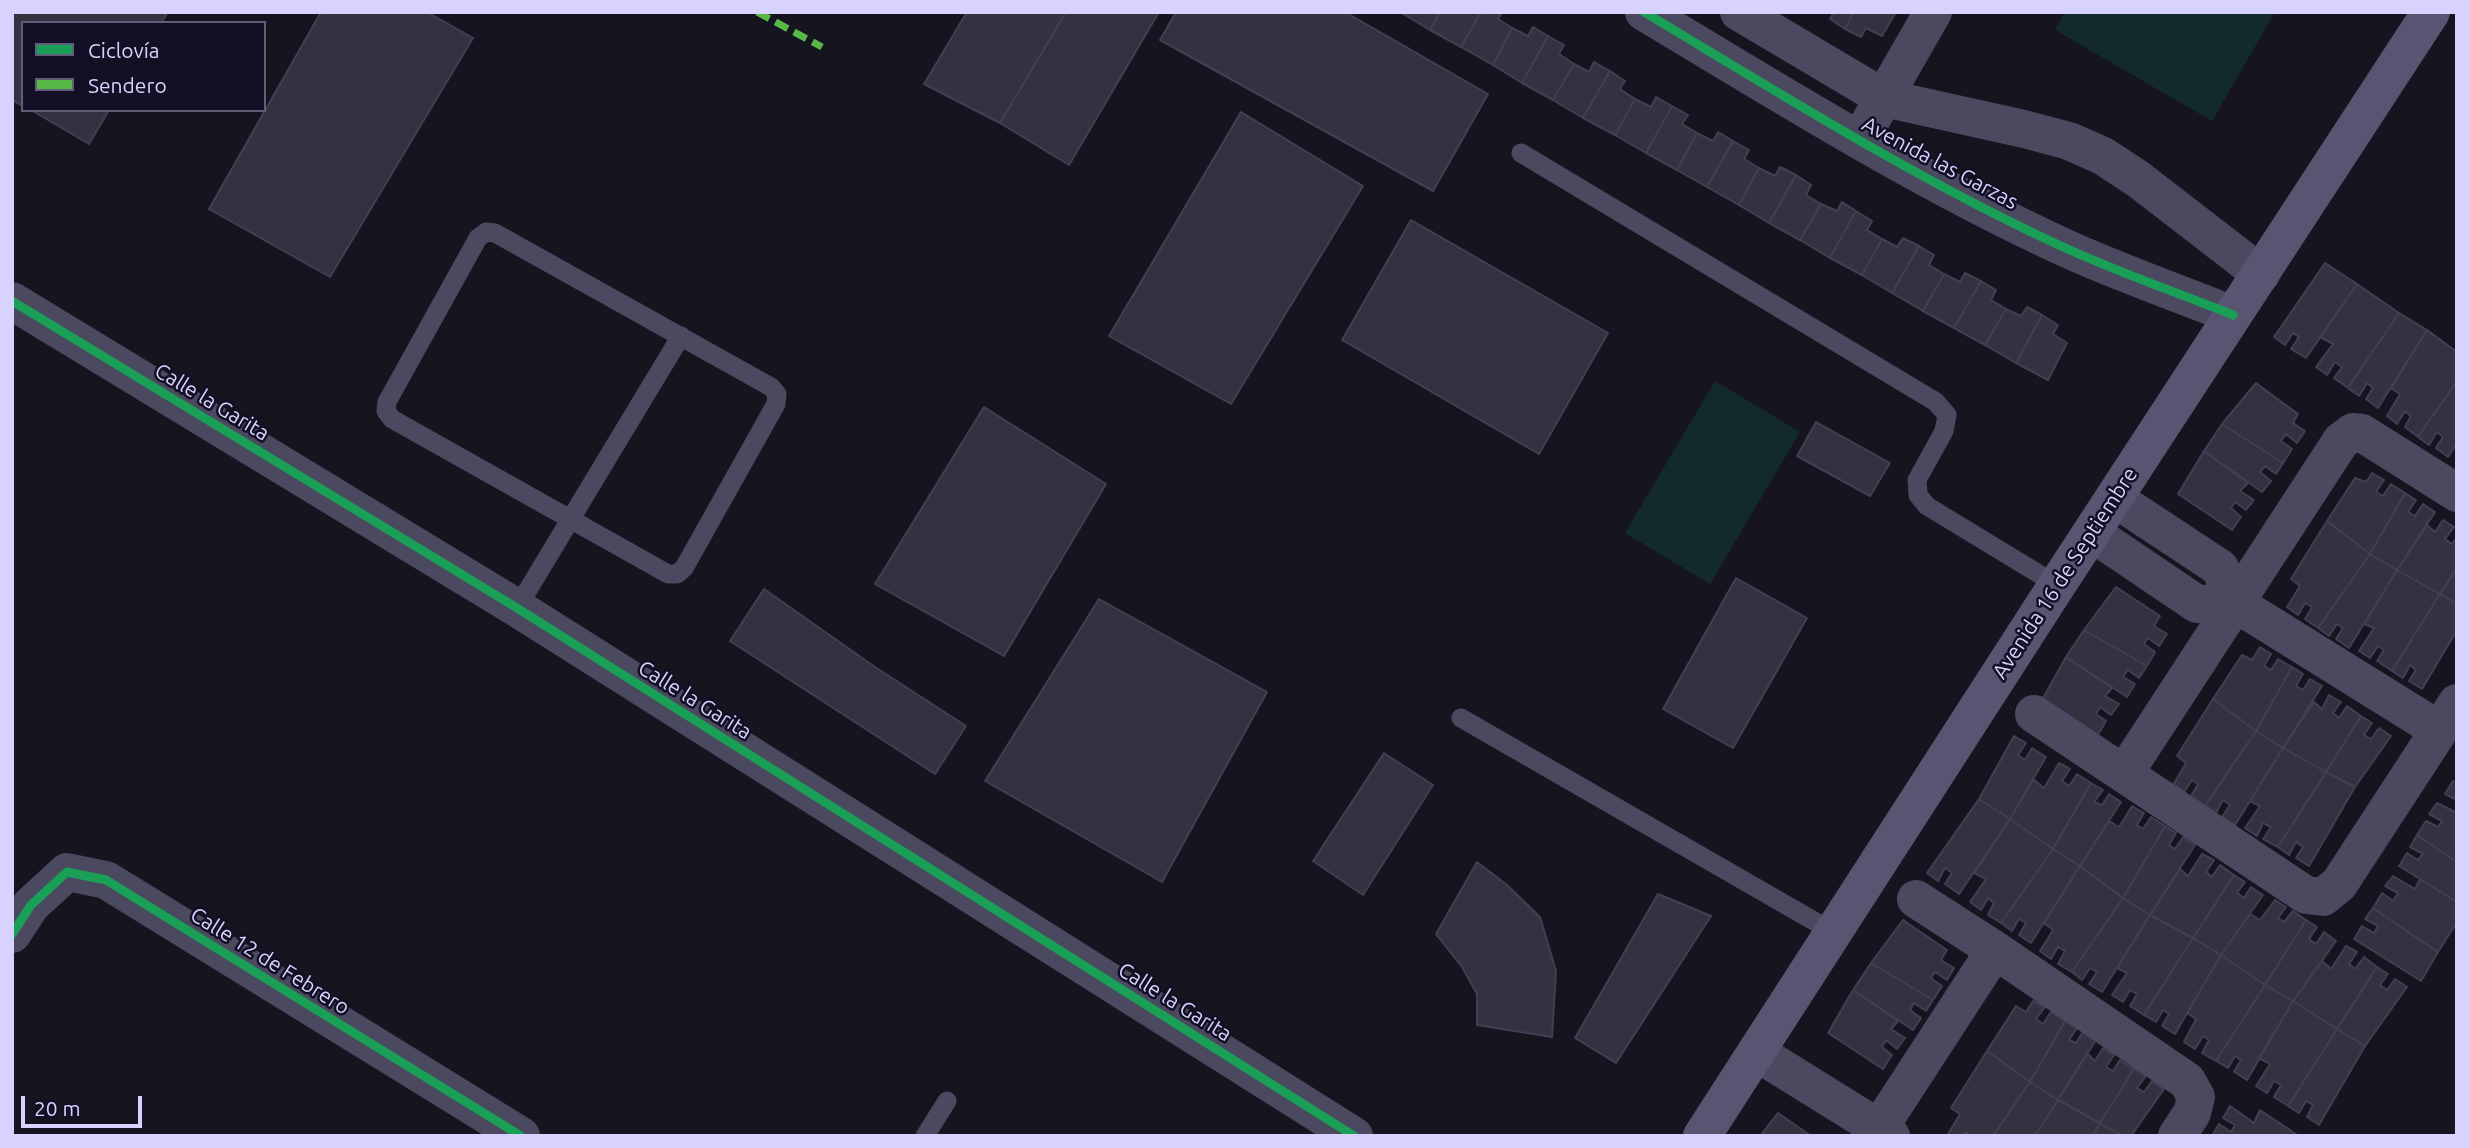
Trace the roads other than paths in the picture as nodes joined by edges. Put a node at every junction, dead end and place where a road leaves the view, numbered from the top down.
1 (1644, 12) edge
2 (1739, 12) edge
3 (1933, 12) edge
4 (2431, 12) edge
5 (1884, 98) junction
6 (1859, 140) junction
7 (1521, 153) dead end
8 (2260, 274) junction
9 (12, 301) edge
10 (2234, 316) junction
11 (681, 337) junction
12 (2457, 493) edge
13 (2114, 498) junction
14 (571, 520) junction
15 (2092, 533) junction
16 (2057, 585) junction
17 (2235, 603) junction
18 (517, 608) junction
19 (2034, 714) dead end
20 (2448, 717) edge
21 (1461, 718) dead end
22 (2124, 774) junction
23 (1916, 899) dead end
24 (1833, 932) junction
25 (12, 934) edge
26 (1995, 950) junction
27 (1756, 1052) junction
28 (947, 1101) dead end
29 (1881, 1133) edge
30 (521, 1136) edge
31 (925, 1136) edge
32 (1354, 1136) edge
33 (1702, 1136) edge
34 (2177, 1136) edge

1 - 6 street, Avenida las Garzas
2 - 5 street, Avenida las Garzas
3 - 5 street
4 - 8 main road, Avenida 16 de Septiembre
5 - 6 street
5 - 8 street, Avenida las Garzas
6 - 10 street, Avenida las Garzas
7 - 16 lane
8 - 10 main road, Avenida 16 de Septiembre
9 - 18 street, Calle la Garita
10 - 13 main road, Avenida 16 de Septiembre
11 - 14 lane
11 - 14 lane
11 - 14 lane
12 - 17 street
13 - 15 main road, Avenida 16 de Septiembre
13 - 17 street
14 - 18 lane
15 - 16 main road, Avenida 16 de Septiembre
15 - 17 street
16 - 24 main road, Avenida 16 de Septiembre
17 - 20 street
17 - 22 street
18 - 32 street, Calle la Garita
19 - 22 street
20 - 22 street
21 - 24 lane
23 - 26 street
24 - 27 main road, Avenida 16 de Septiembre
25 - 30 street, Calle 12 de Febrero
26 - 29 street
26 - 34 street
27 - 29 street
27 - 33 main road, Avenida 16 de Septiembre
28 - 31 lane

